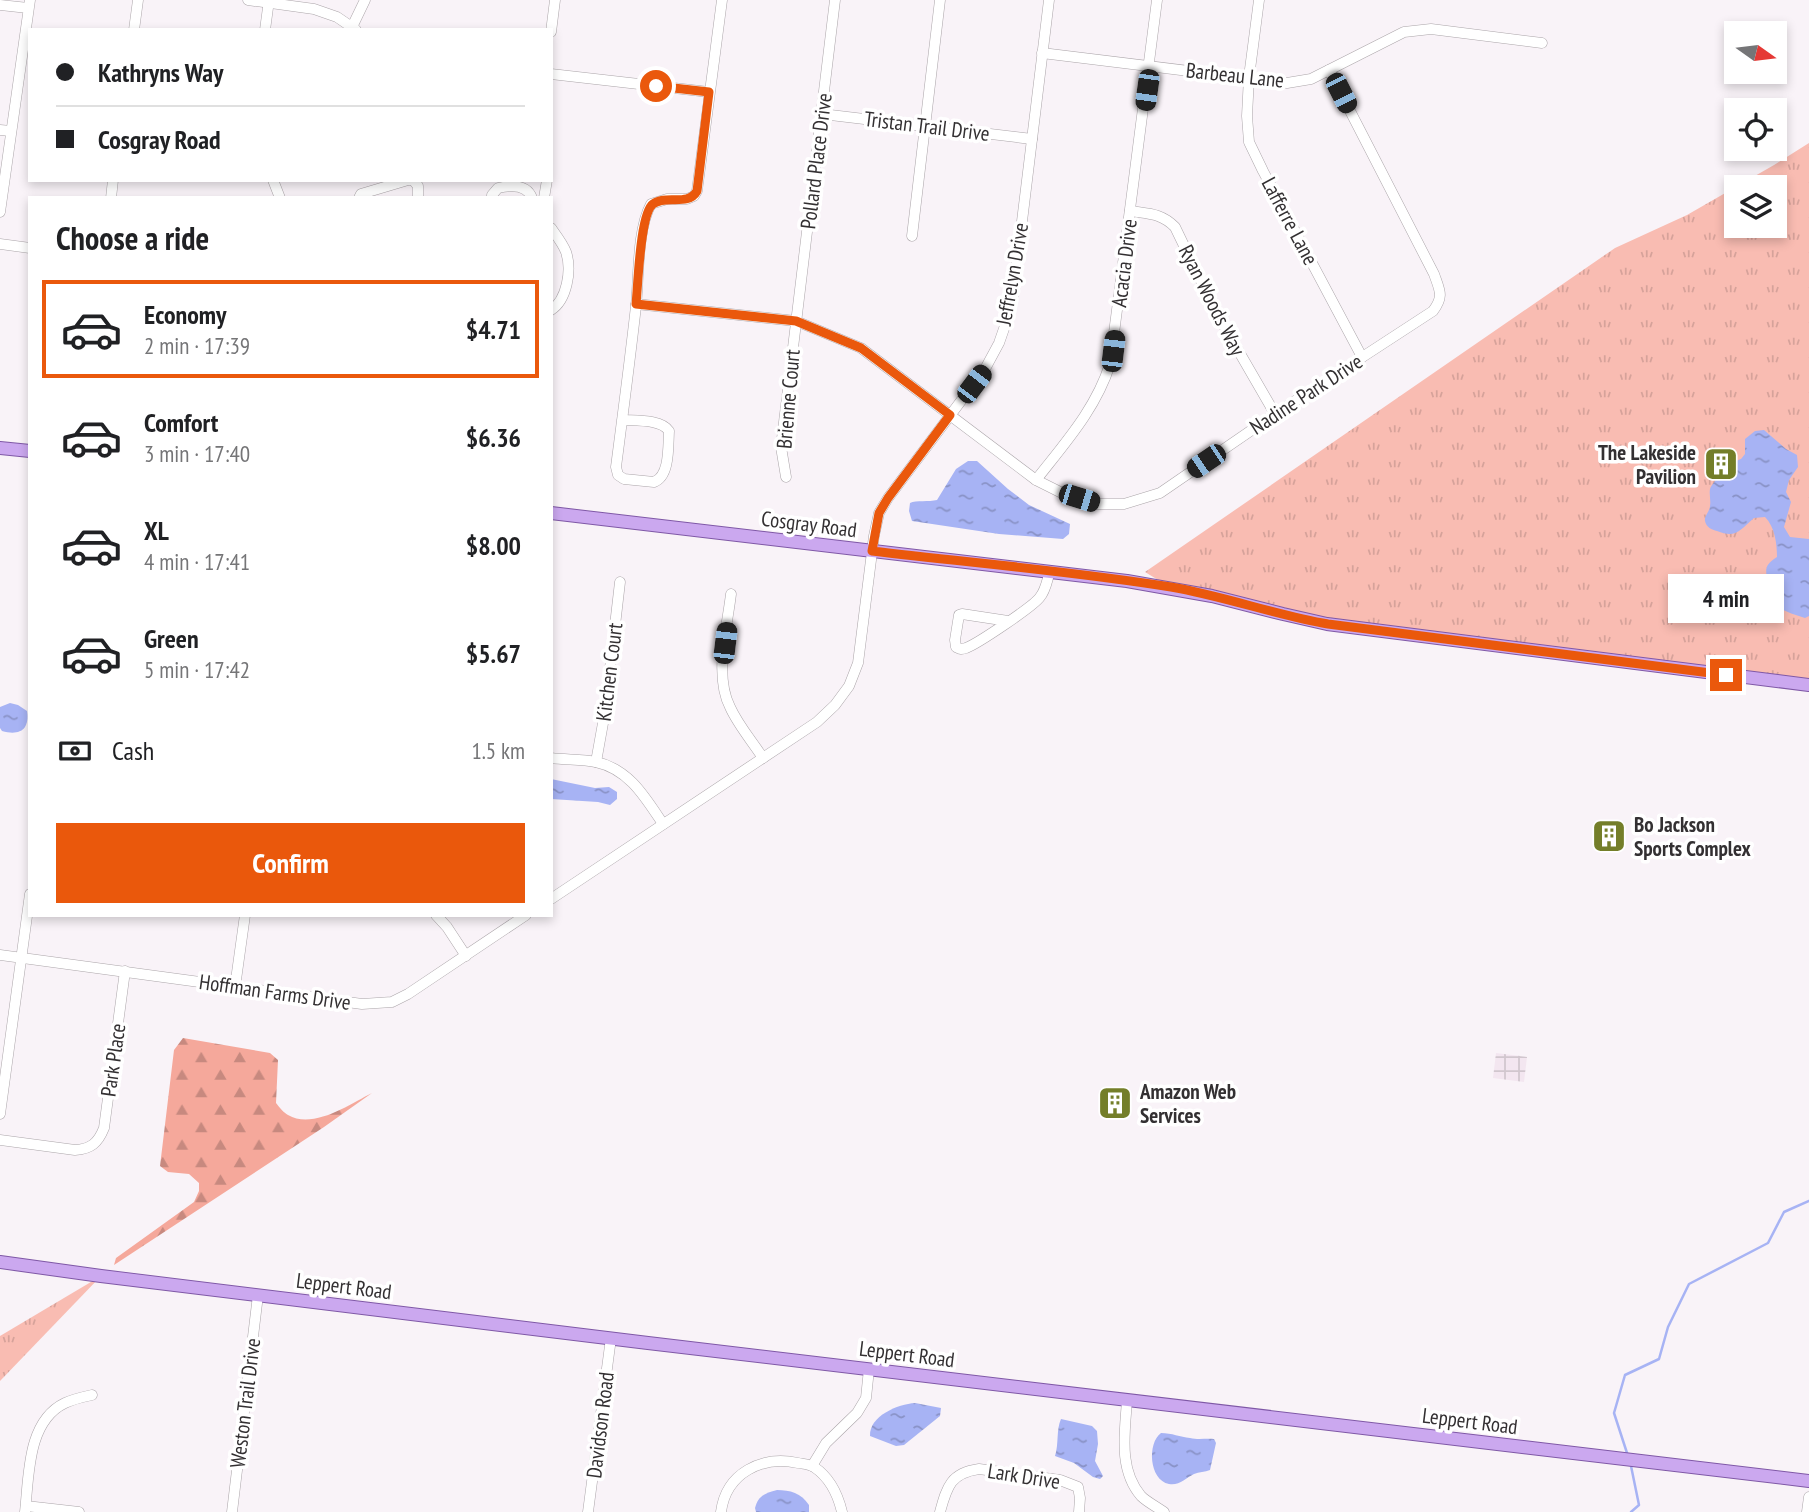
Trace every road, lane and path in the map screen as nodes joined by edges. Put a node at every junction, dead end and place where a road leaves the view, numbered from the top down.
1 (138, 0) edge
2 (248, 0) edge
3 (365, 0) edge
4 (555, 0) edge
5 (722, 0) edge
6 (835, 0) edge
7 (940, 0) edge
8 (1049, 0) edge
9 (1157, 0) edge
10 (1259, 0) edge
11 (269, 1) edge
12 (29, 4) edge
13 (0, 5) edge
14 (134, 28) edge
15 (265, 28) edge
16 (354, 28) edge
17 (552, 28) edge
18 (1542, 43) dead end
19 (1042, 53) junction
20 (1150, 66) junction
21 (1329, 70) junction
22 (553, 74) edge
23 (1249, 78) junction
24 (709, 92) junction
25 (821, 114) junction
26 (925, 126) junction
27 (0, 130) edge
28 (11, 131) junction
29 (1032, 139) junction
30 (401, 182) edge
31 (360, 196) edge
32 (492, 196) edge
33 (531, 196) edge
34 (1130, 211) junction
35 (0, 212) edge
36 (553, 231) edge
37 (912, 236) dead end
38 (0, 244) edge
39 (28, 248) edge
40 (636, 304) junction
41 (553, 309) edge
42 (796, 321) junction
43 (1362, 357) junction
44 (1275, 414) junction
45 (950, 415) junction
46 (622, 419) junction
47 (0, 448) edge
48 (28, 451) edge
49 (786, 477) dead end
50 (1036, 480) junction
51 (553, 513) edge
52 (872, 551) junction
53 (1050, 571) junction
54 (620, 582) dead end
55 (731, 594) dead end
56 (1008, 621) junction
57 (1809, 685) edge
58 (553, 758) edge
59 (763, 758) junction
60 (596, 762) junction
61 (663, 824) junction
62 (553, 898) edge
63 (28, 908) edge
64 (245, 917) edge
65 (438, 917) edge
66 (523, 917) edge
67 (0, 955) edge
68 (466, 956) junction
69 (21, 958) junction
70 (125, 971) junction
71 (235, 987) junction
72 (0, 1114) edge
73 (0, 1140) edge
74 (0, 1262) edge
75 (258, 1295) junction
76 (611, 1338) junction
77 (869, 1369) junction
78 (92, 1395) dead end
79 (1127, 1400) junction
80 (812, 1466) junction
81 (1809, 1481) edge
82 (1809, 1497) edge
83 (26, 1509) edge
84 (79, 1512) edge
85 (232, 1512) edge
86 (588, 1512) edge
87 (721, 1512) edge
88 (842, 1512) edge
89 (940, 1512) edge
90 (1079, 1512) edge
91 (1164, 1512) edge
92 (1807, 1512) edge

1 - 14 street
2 - 11 street
3 - 16 street
4 - 17 street
5 - 24 street
6 - 25 street, Pollard Place Drive
7 - 26 street
8 - 19 street, Jeffrelyn Drive
9 - 20 street, Acacia Drive
10 - 23 street, Lafferre Lane
11 - 15 street
11 - 16 street
12 - 13 street
12 - 28 street
18 - 21 street, Barbeau Lane
19 - 20 street, Barbeau Lane
19 - 29 street, Jeffrelyn Drive
20 - 23 street, Barbeau Lane
20 - 34 street, Acacia Drive
21 - 23 street, Barbeau Lane
21 - 43 street, Nadine Park Drive
22 - 24 street
23 - 43 street, Lafferre Lane
24 - 40 street
25 - 26 street, Tristan Trail Drive
25 - 42 street, Pollard Place Drive
26 - 29 street, Tristan Trail Drive
26 - 37 street
27 - 28 street
28 - 35 street
29 - 45 street, Jeffrelyn Drive
30 - 31 street
32 - 33 street
34 - 44 street, Ryan Woods Way
34 - 50 street, Acacia Drive
36 - 41 street
38 - 39 street
40 - 42 street, Nadine Park Drive
40 - 46 street
42 - 45 street, Nadine Park Drive
42 - 49 street, Brienne Court
43 - 44 street, Nadine Park Drive
44 - 50 street, Nadine Park Drive
45 - 50 street, Nadine Park Drive
45 - 52 street, Jeffrelyn Drive
46 - 46 street
47 - 48 main road
51 - 52 main road, Cosgray Road
52 - 53 main road, Cosgray Road
52 - 59 street
53 - 56 street
53 - 57 main road, Cosgray Road
54 - 60 street, Kitchen Court
55 - 59 street
56 - 56 street
58 - 60 street
59 - 61 street
60 - 61 street
61 - 62 street
63 - 69 street
64 - 71 street
65 - 68 street
66 - 68 street, Hoffman Farms Drive
67 - 69 street, Hoffman Farms Drive
68 - 71 street, Hoffman Farms Drive
69 - 70 street, Hoffman Farms Drive
69 - 72 street
70 - 71 street, Hoffman Farms Drive
70 - 73 street, Park Place
74 - 75 main road, Leppert Road
75 - 76 main road, Leppert Road
75 - 85 street, Weston Trail Drive
76 - 77 main road, Leppert Road
76 - 86 street, Davidson Road
77 - 79 main road, Leppert Road
77 - 80 street
78 - 83 street
79 - 81 main road, Leppert Road
79 - 91 street
80 - 87 street
80 - 88 street
82 - 92 street
83 - 84 street
89 - 90 street, Lark Drive

